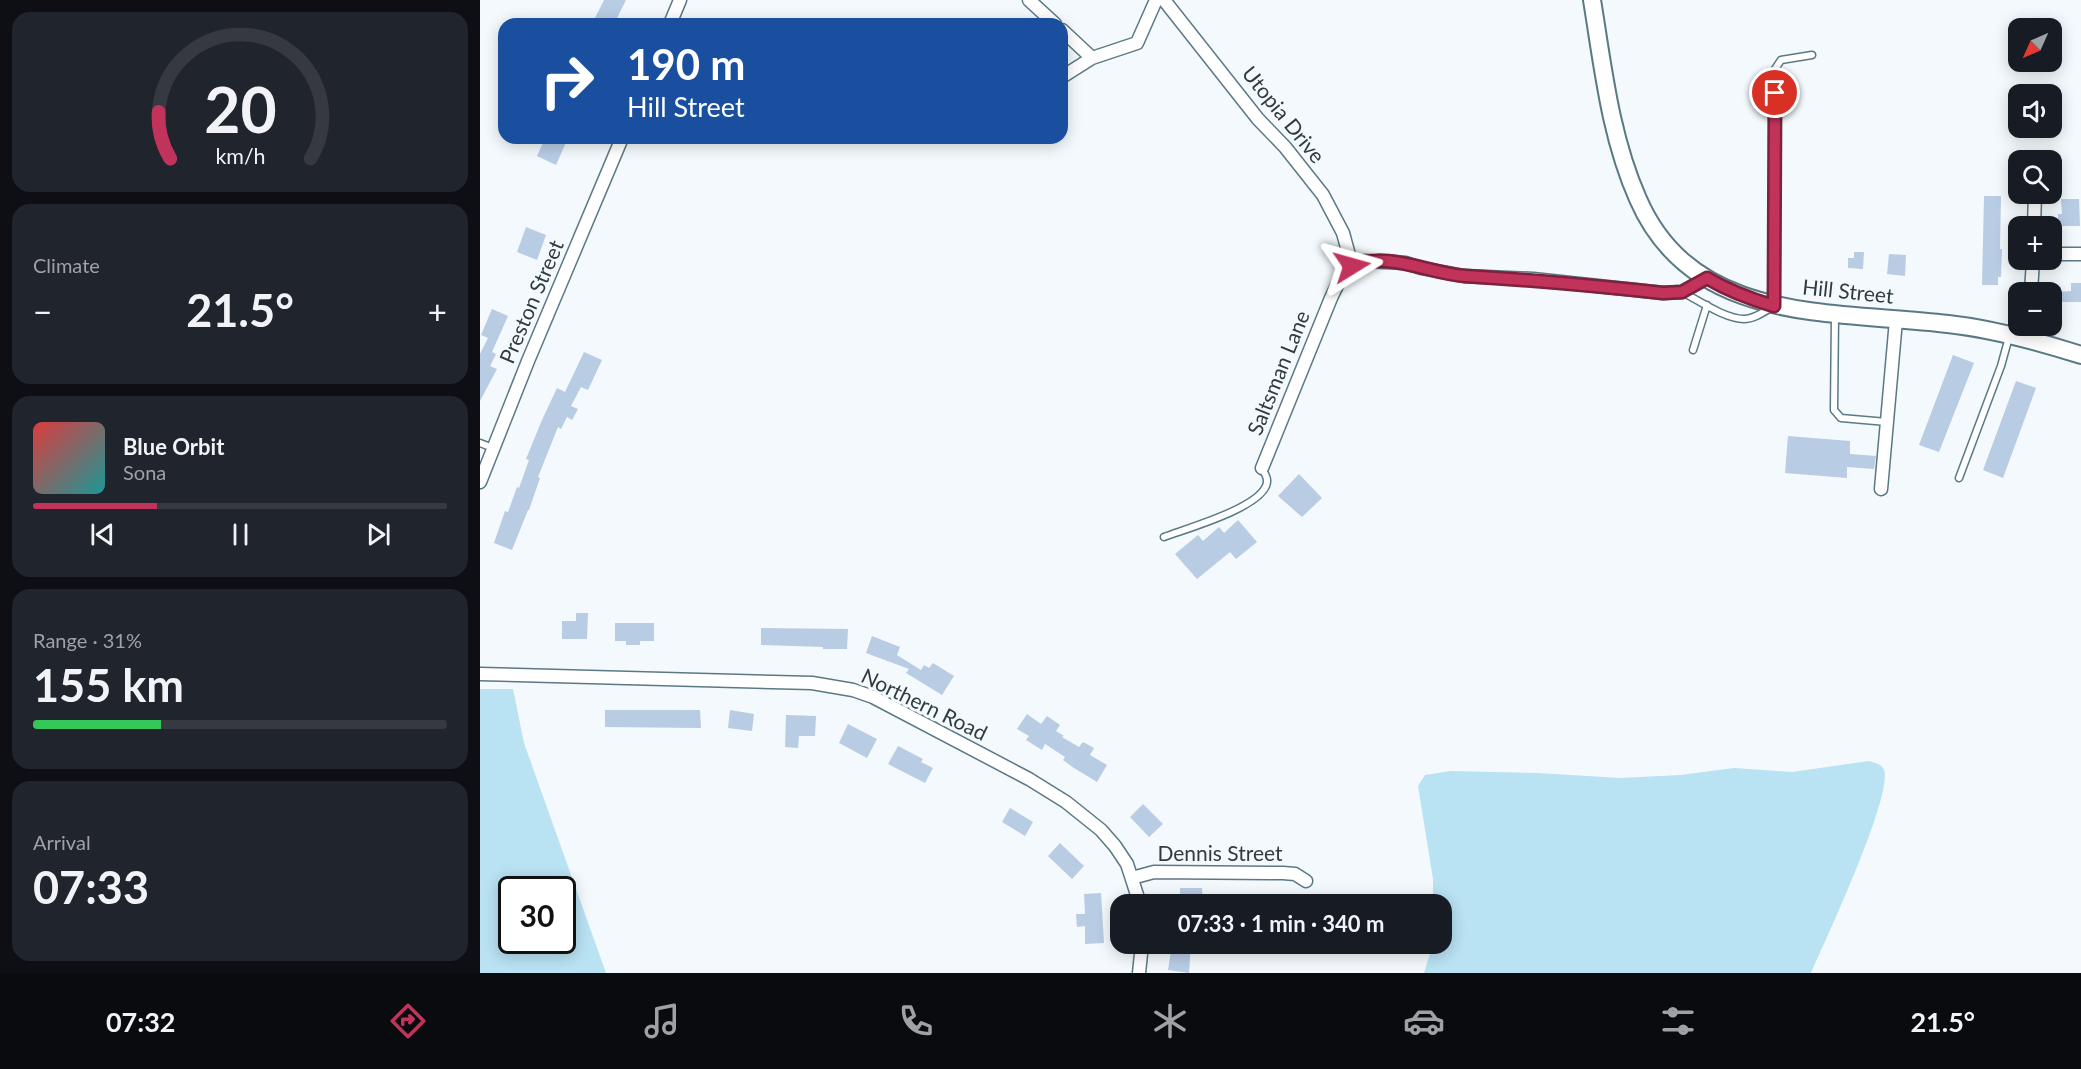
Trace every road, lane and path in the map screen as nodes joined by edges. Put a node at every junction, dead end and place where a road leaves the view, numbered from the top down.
1 (680, 0) edge
2 (1029, 0) edge
3 (1156, 0) edge
4 (1164, 0) edge
5 (1592, 0) edge
6 (672, 18) edge
7 (1048, 18) edge
8 (1068, 36) edge
9 (1812, 55) dead end
10 (1092, 58) junction
11 (1068, 73) edge
12 (620, 144) edge
13 (2062, 254) edge
14 (2081, 254) edge
15 (1352, 266) junction
16 (1707, 278) junction
17 (1682, 292) junction
18 (1707, 305) junction
19 (1774, 306) junction
20 (1835, 315) junction
21 (1896, 320) junction
22 (2008, 334) edge
23 (2009, 336) edge
24 (2037, 336) edge
25 (1693, 350) dead end
26 (2081, 355) edge
27 (1888, 422) junction
28 (480, 442) edge
29 (493, 448) junction
30 (1262, 468) joint
31 (1959, 478) dead end
32 (480, 482) edge
33 (1881, 489) dead end
34 (1164, 537) dead end
35 (480, 674) edge
36 (1132, 878) junction
37 (1306, 881) dead end
38 (1137, 894) edge
39 (1141, 954) edge
40 (1138, 973) edge

1 - 6 street
2 - 7 street
3 - 10 street
4 - 15 street, Utopia Drive
5 - 16 street, Hill Street
8 - 10 street
9 - 19 lane
10 - 11 street
12 - 29 street, Preston Street
13 - 14 street
15 - 17 street
15 - 30 street, Saltsman Lane
16 - 17 street
16 - 19 street, Hill Street
17 - 18 lane
18 - 19 lane
18 - 25 lane
19 - 20 street, Hill Street
20 - 21 street, Hill Street
20 - 27 lane
21 - 22 street, Hill Street
21 - 27 street
23 - 31 lane
24 - 26 street, Hill Street
27 - 33 street
28 - 29 lane
29 - 32 street, Preston Street
30 - 34 lane
35 - 36 street, Northern Road
36 - 37 street, Dennis Street
36 - 38 street, Northern Road
39 - 40 street

